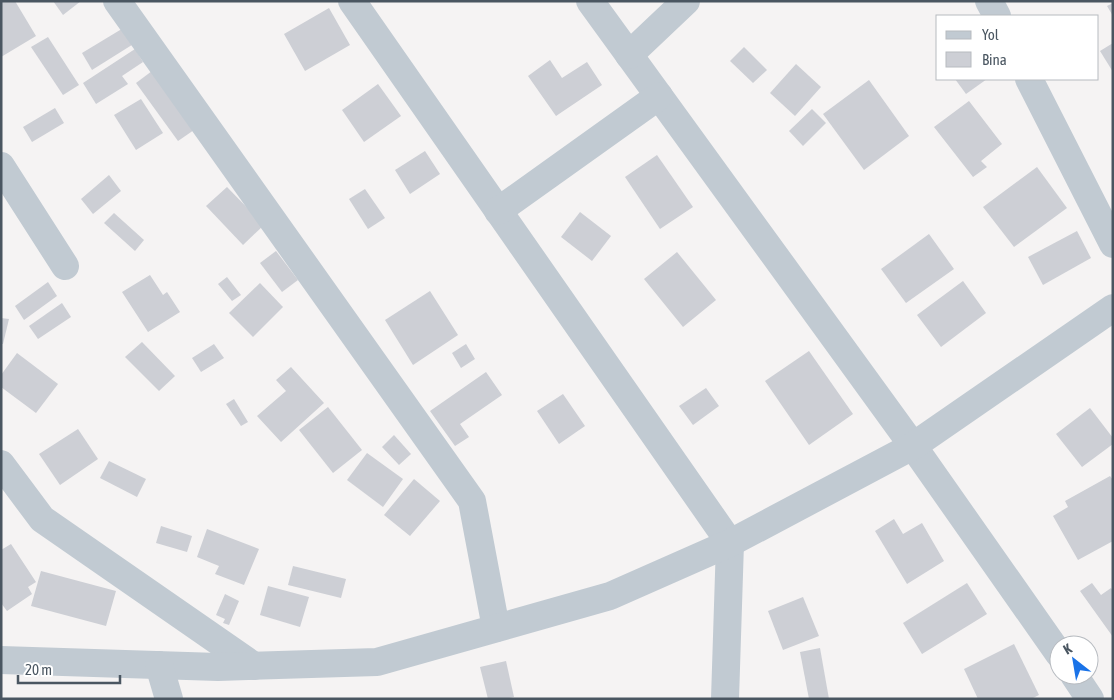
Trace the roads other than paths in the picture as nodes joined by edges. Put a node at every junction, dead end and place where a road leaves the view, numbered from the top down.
1 (117, 1) edge
2 (352, 1) edge
3 (590, 1) edge
4 (686, 1) edge
5 (989, 1) edge
6 (996, 15) edge
7 (629, 55) junction
8 (1030, 80) edge
9 (659, 96) junction
10 (1, 166) edge
11 (498, 211) junction
12 (1113, 244) edge
13 (65, 266) dead end
14 (1113, 308) edge
15 (913, 446) junction
16 (1, 464) edge
17 (730, 542) junction
18 (496, 628) junction
19 (1049, 640) edge
20 (1, 660) edge
21 (159, 665) junction
22 (254, 666) junction
23 (1081, 685) edge
24 (168, 699) edge
25 (725, 699) edge
26 (1090, 699) edge

1 - 18 street
2 - 11 street
3 - 7 street
4 - 7 street
5 - 6 street
7 - 9 street
8 - 12 street
9 - 11 street
9 - 15 street
10 - 13 street
11 - 17 street
14 - 15 street
15 - 17 street
15 - 19 street
16 - 22 street
17 - 18 street
17 - 25 street
18 - 22 street
20 - 21 street
21 - 22 street
21 - 24 street
23 - 26 street

